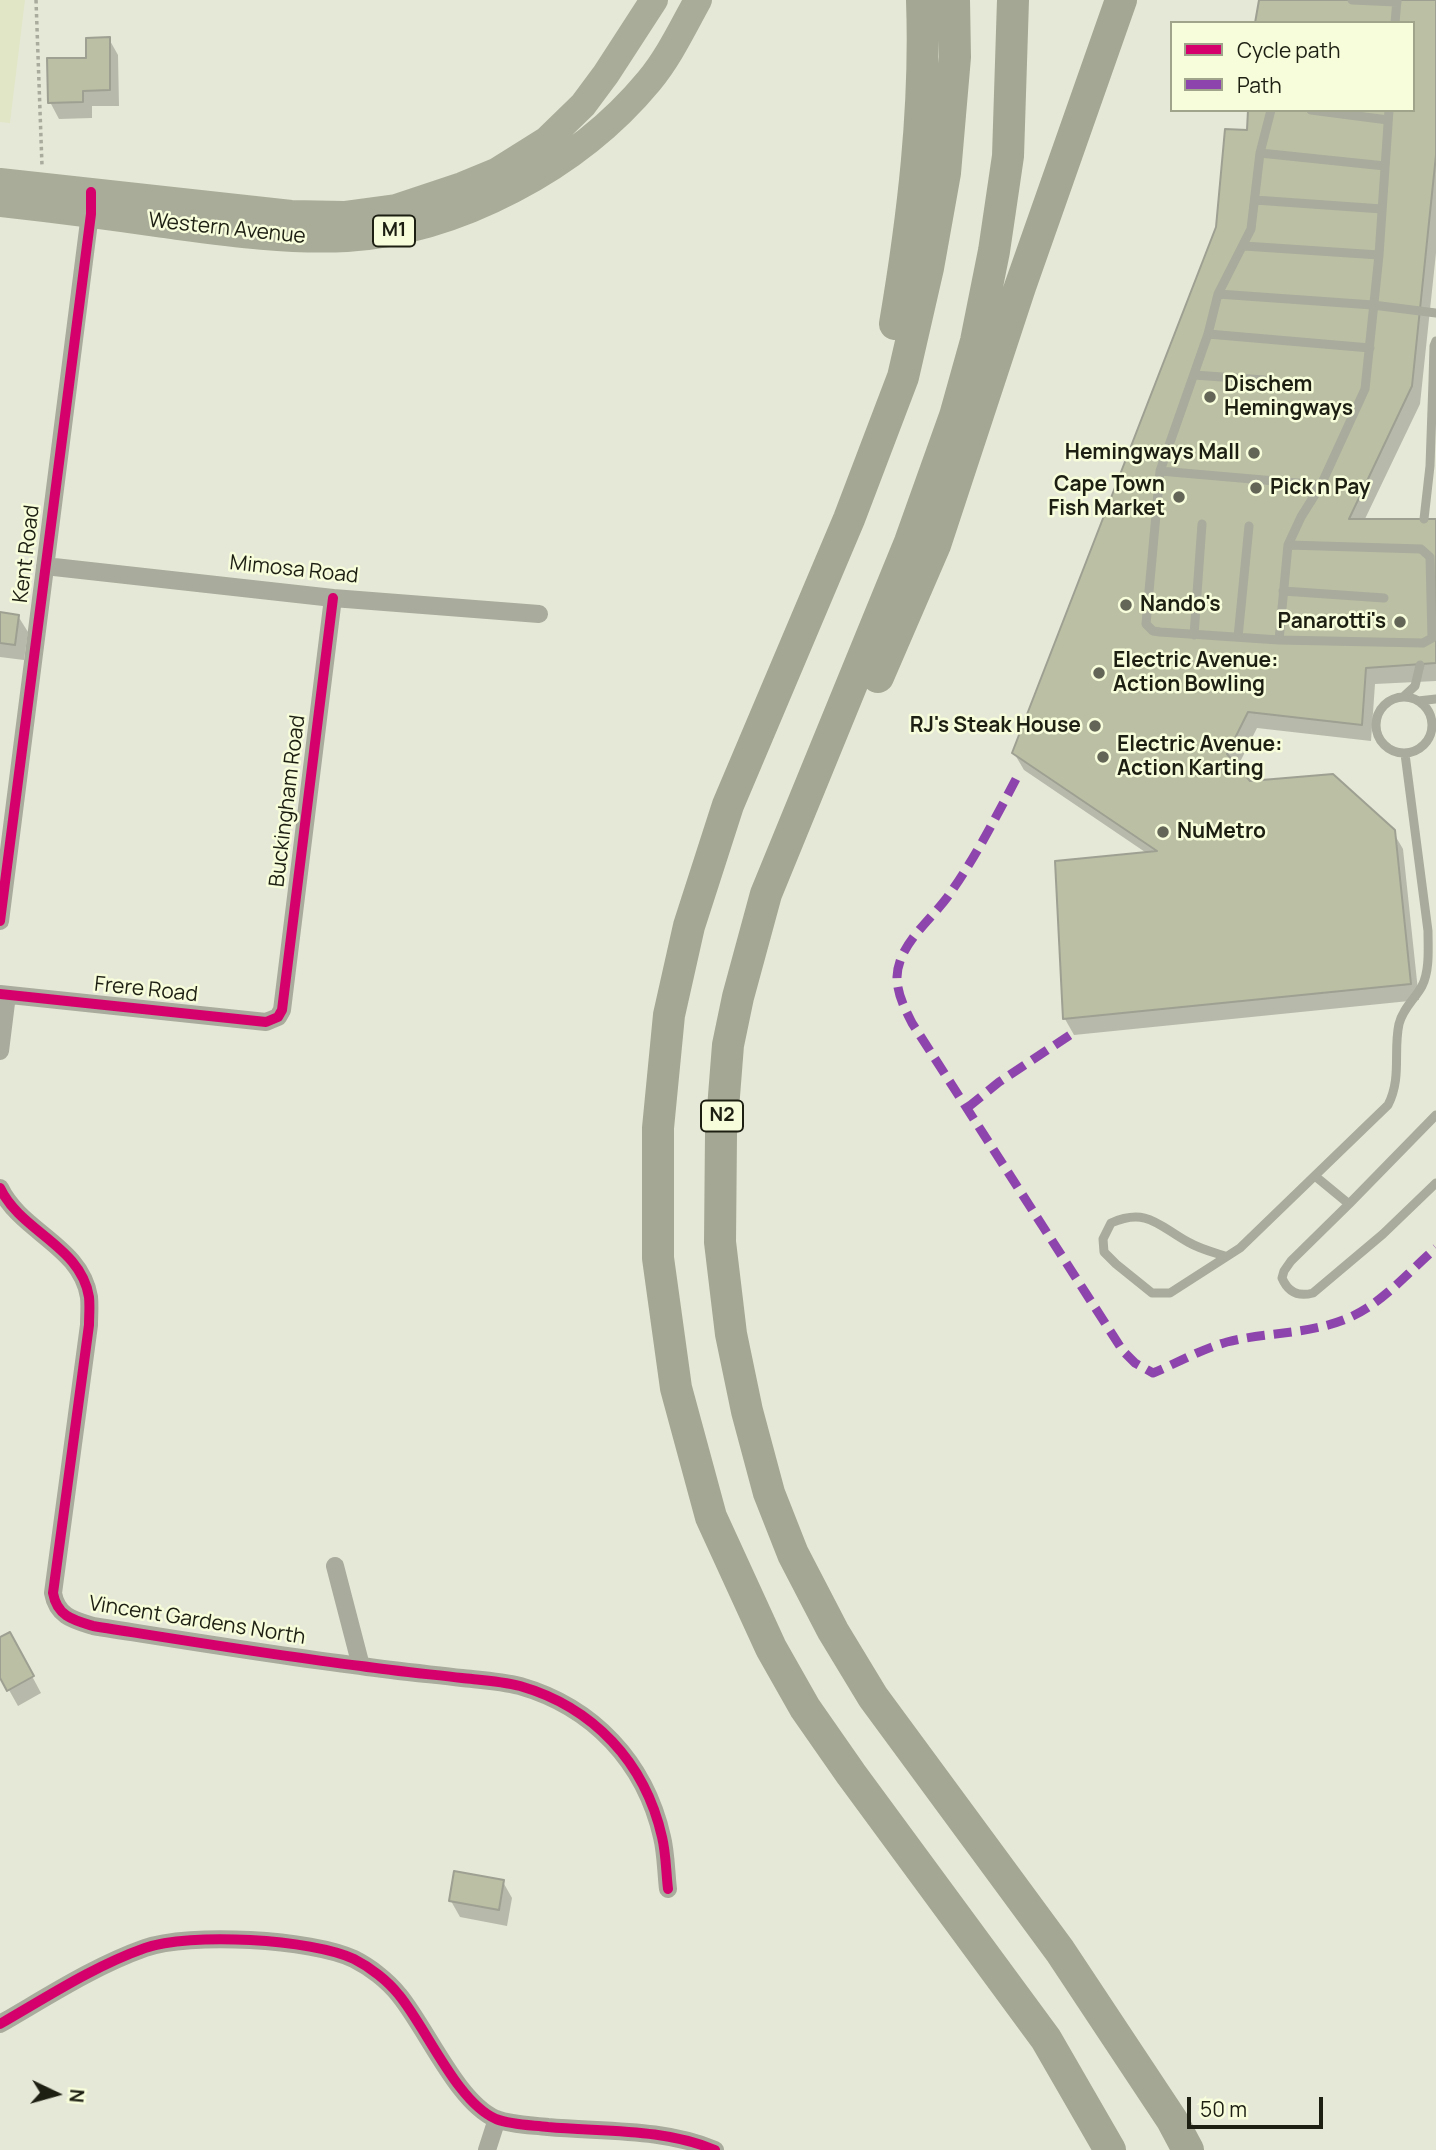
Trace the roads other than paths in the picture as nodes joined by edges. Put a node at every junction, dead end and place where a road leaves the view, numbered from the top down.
1 (632, 0) edge
2 (654, 0) edge
3 (698, 0) edge
4 (922, 0) edge
5 (954, 0) edge
6 (1013, 0) edge
7 (1121, 0) edge
8 (1352, 0) edge
9 (1397, 1) edge
10 (1395, 21) edge
11 (630, 36) junction
12 (1271, 112) edge
13 (1342, 112) edge
14 (1388, 115) edge
15 (1261, 153) junction
16 (1385, 166) junction
17 (0, 182) edge
18 (1255, 200) junction
19 (0, 203) edge
20 (91, 203) junction
21 (1382, 209) junction
22 (1244, 246) junction
23 (1379, 255) junction
24 (1217, 293) junction
25 (1373, 305) junction
26 (1436, 305) edge
27 (1426, 310) junction
28 (1436, 313) edge
29 (1208, 334) junction
30 (1436, 341) edge
31 (1370, 348) junction
32 (1194, 374) junction
33 (1264, 380) dead end
34 (1435, 382) edge
35 (1160, 471) junction
36 (1321, 485) junction
37 (849, 519) junction
38 (1424, 519) dead end
39 (1202, 524) dead end
40 (1249, 526) dead end
41 (1288, 545) junction
42 (45, 566) junction
43 (1283, 591) junction
44 (333, 598) junction
45 (1384, 598) dead end
46 (538, 614) dead end
47 (1194, 635) junction
48 (1238, 636) junction
49 (1279, 640) junction
50 (1420, 666) dead end
51 (1403, 697) junction
52 (1436, 699) edge
53 (1418, 701) junction
54 (1433, 736) edge
55 (1405, 754) junction
56 (0, 921) edge
57 (4, 995) edge
58 (282, 1010) joint
59 (728, 1045) junction
60 (0, 1051) edge
61 (1436, 1115) edge
62 (1315, 1176) junction
63 (1436, 1183) edge
64 (0, 1188) edge
65 (1436, 1191) edge
66 (1426, 1194) junction
67 (1349, 1204) junction
68 (1225, 1256) junction
69 (335, 1566) dead end
70 (361, 1666) junction
71 (668, 1889) dead end
72 (0, 2024) edge
73 (497, 2119) junction
74 (487, 2150) edge
75 (715, 2150) edge
76 (1110, 2150) edge
77 (1188, 2150) edge

1 - 11 main road
2 - 11 main road, Western Avenue / M1
3 - 20 main road, Western Avenue / M1
4 - 37 highway
5 - 37 highway
6 - 59 highway, N2
7 - 59 highway
8 - 9 lane
9 - 10 lane
11 - 20 main road, Western Avenue / M1
12 - 15 lane
13 - 14 lane
14 - 16 lane
15 - 16 lane
15 - 18 lane
16 - 21 lane
17 - 20 main road, Western Avenue / M1
18 - 21 lane
18 - 22 lane
19 - 20 main road, Western Avenue / M1
20 - 42 street, Kent Road
21 - 23 lane
22 - 23 lane
22 - 24 lane
23 - 25 lane
24 - 25 lane
24 - 29 lane
25 - 27 lane
25 - 31 lane
26 - 27 lane
27 - 28 lane
29 - 31 lane
29 - 32 lane
30 - 34 lane
31 - 36 lane
32 - 33 lane
32 - 35 lane
34 - 38 lane
35 - 36 lane
35 - 47 lane
36 - 41 lane
37 - 76 highway
39 - 47 lane
40 - 48 lane
41 - 43 lane
41 - 49 lane
42 - 44 street, Mimosa Road
42 - 56 street, Kent Road
43 - 45 lane
43 - 49 lane
44 - 46 street, Mimosa Road
44 - 58 street, Buckingham Road
47 - 48 lane
48 - 49 lane
50 - 51 lane
51 - 53 lane
51 - 55 lane
52 - 53 lane
53 - 54 lane
54 - 55 lane
55 - 62 lane
57 - 58 street, Frere Road
57 - 60 street
59 - 77 highway, N2
61 - 67 lane
62 - 67 lane
62 - 68 lane
63 - 66 lane
64 - 70 street, Vincent Gardens North
65 - 66 lane
66 - 67 lane
68 - 68 lane
69 - 70 street
70 - 71 street, Vincent Gardens North
72 - 73 street
73 - 74 street
73 - 75 street

